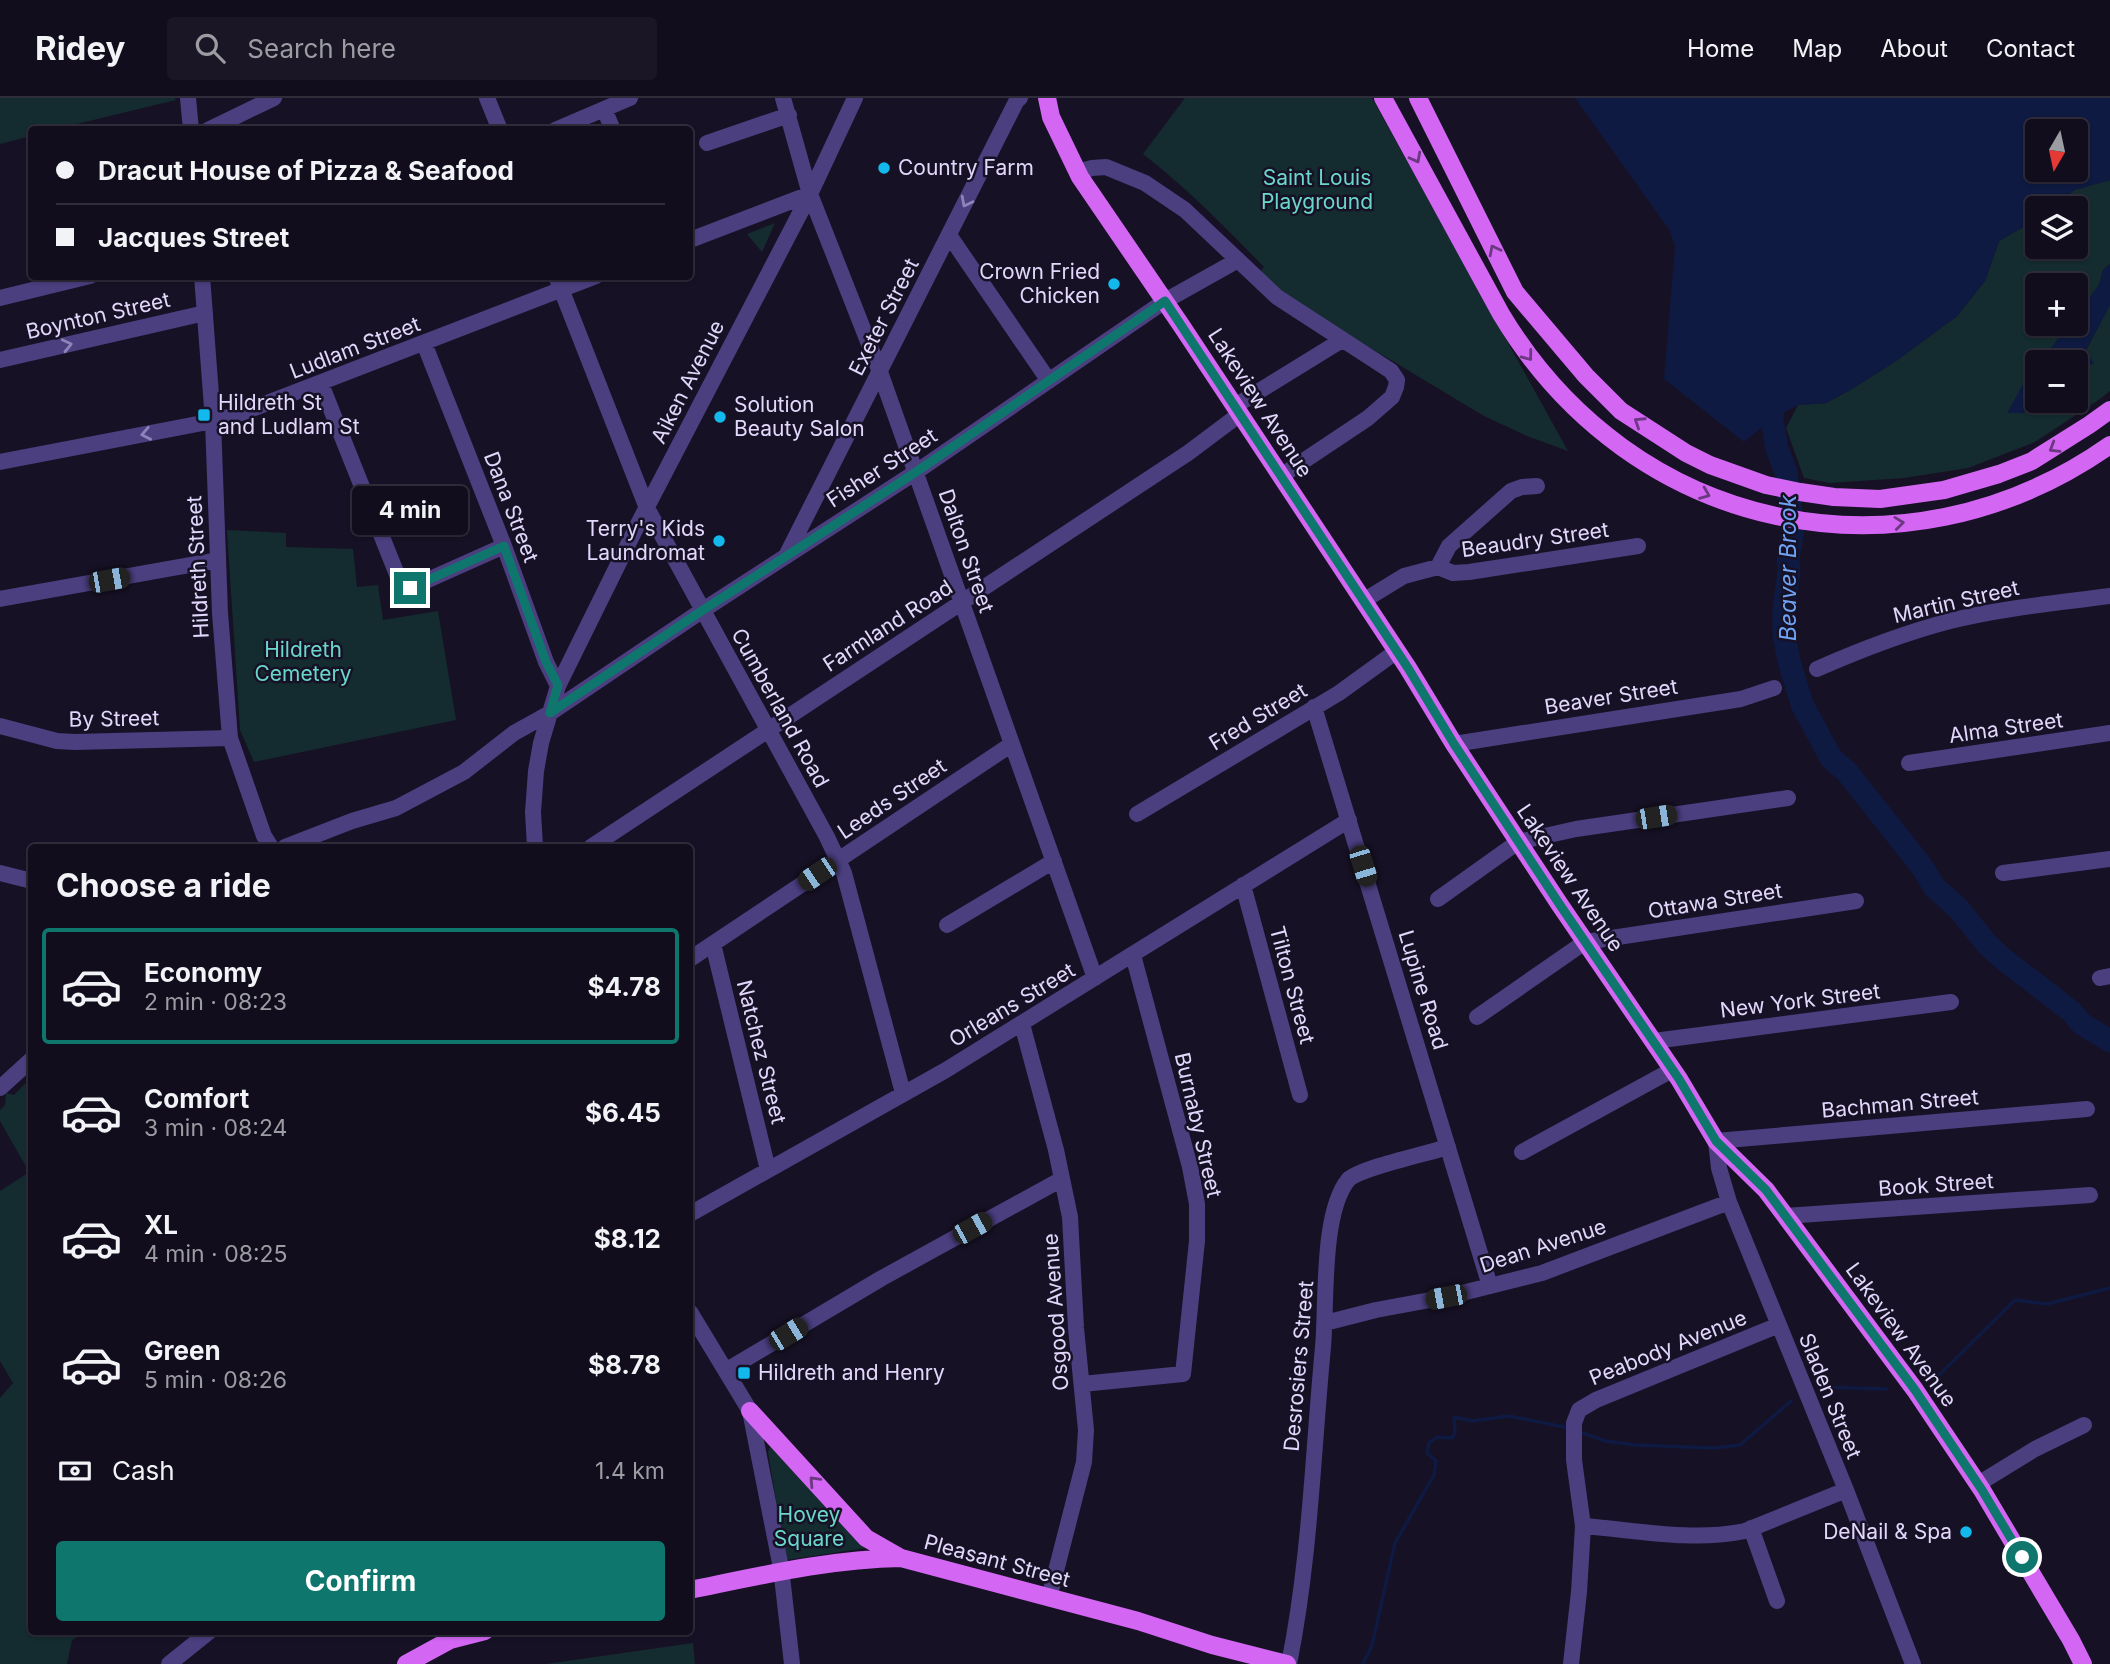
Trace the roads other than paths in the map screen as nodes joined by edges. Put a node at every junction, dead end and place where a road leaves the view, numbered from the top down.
1 (188, 98) edge
2 (274, 98) edge
3 (487, 98) edge
4 (630, 98) edge
5 (783, 98) edge
6 (855, 98) edge
7 (1020, 98) edge
8 (1047, 98) edge
9 (1383, 98) edge
10 (1418, 98) edge
11 (604, 109) junction
12 (789, 115) junction
13 (191, 126) edge
14 (216, 126) edge
15 (498, 126) edge
16 (564, 126) edge
17 (611, 126) edge
18 (707, 143) dead end
19 (1078, 172) junction
20 (810, 194) junction
21 (949, 235) junction
22 (693, 239) edge
23 (1238, 260) junction
24 (74, 280) edge
25 (205, 280) edge
26 (559, 283) edge
27 (0, 298) edge
28 (1165, 301) junction
29 (205, 313) junction
30 (1342, 340) junction
31 (424, 343) junction
32 (0, 360) edge
33 (880, 372) junction
34 (1049, 381) junction
35 (321, 384) junction
36 (1238, 410) junction
37 (2110, 410) edge
38 (214, 421) junction
39 (2110, 445) edge
40 (0, 462) edge
41 (916, 472) junction
42 (1281, 476) junction
43 (1537, 486) dead end
44 (647, 508) junction
45 (504, 546) junction
46 (1638, 546) dead end
47 (787, 555) junction
48 (218, 560) junction
49 (1438, 567) junction
50 (2110, 596) edge
51 (0, 599) edge
52 (1363, 601) junction
53 (962, 602) junction
54 (703, 610) junction
55 (1396, 651) junction
56 (1817, 669) dead end
57 (558, 685) junction
58 (1774, 688) dead end
59 (1314, 708) junction
60 (550, 713) junction
61 (0, 726) edge
62 (767, 730) junction
63 (2110, 733) edge
64 (230, 738) junction
65 (1012, 744) junction
66 (1454, 744) junction
67 (1909, 763) dead end
68 (1788, 798) dead end
69 (1137, 814) dead end
70 (1349, 820) junction
71 (1518, 842) junction
72 (269, 844) edge
73 (292, 844) edge
74 (536, 844) edge
75 (596, 844) edge
76 (2110, 859) edge
77 (837, 860) junction
78 (1054, 861) junction
79 (0, 873) edge
80 (2003, 873) dead end
81 (28, 880) edge
82 (1243, 885) junction
83 (1438, 899) dead end
84 (1856, 901) dead end
85 (947, 925) dead end
86 (1586, 942) junction
87 (713, 944) junction
88 (1133, 955) junction
89 (693, 957) edge
90 (1095, 978) junction
91 (1951, 1002) dead end
92 (1477, 1017) dead end
93 (1022, 1024) junction
94 (1654, 1041) junction
95 (28, 1063) edge
96 (1672, 1070) junction
97 (0, 1088) edge
98 (904, 1093) junction
99 (1300, 1095) dead end
100 (2087, 1109) dead end
101 (1716, 1141) junction
102 (1448, 1147) junction
103 (1522, 1152) dead end
104 (768, 1170) junction
105 (1062, 1179) junction
106 (2090, 1195) dead end
107 (1728, 1202) junction
108 (693, 1212) edge
109 (1785, 1216) junction
110 (1490, 1286) junction
111 (693, 1317) edge
112 (1325, 1323) junction
113 (1779, 1325) junction
114 (727, 1370) junction
115 (1082, 1384) junction
116 (750, 1411) junction
117 (2084, 1425) dead end
118 (1978, 1484) junction
119 (1846, 1490) junction
120 (1583, 1526) junction
121 (1751, 1528) junction
122 (901, 1558) junction
123 (781, 1572) junction
124 (693, 1589) edge
125 (1049, 1598) junction
126 (1777, 1601) dead end
127 (205, 1635) edge
128 (469, 1635) edge
129 (169, 1664) edge
130 (406, 1664) edge
131 (792, 1664) edge
132 (1288, 1664) edge
133 (1571, 1664) edge
134 (1913, 1664) edge
135 (2083, 1664) edge

1 - 13 street
2 - 14 street
3 - 15 street
4 - 11 street
5 - 12 street, Dalton Street
6 - 20 street, Aiken Avenue
7 -> 21 street, Exeter Street
8 - 19 main road, Lakeview Avenue
9 -> 39 main road
37 -> 10 main road
11 - 16 street
11 - 17 street
12 - 18 street
12 - 20 street, Dalton Street
19 - 23 street
19 - 28 main road, Lakeview Avenue
20 - 22 street
20 - 33 street, Dalton Street
20 - 44 street, Aiken Avenue
21 - 33 street, Exeter Street
21 - 34 street
23 - 28 street, Fisher Street
23 - 30 street
24 - 27 street
25 - 29 street, Hildreth Street
26 - 31 street, Ludlam Street
26 - 44 street, Cumberland Road
28 - 34 street, Fisher Street
28 - 36 main road, Lakeview Avenue
32 -> 29 street, Boynton Street
29 - 38 street, Hildreth Street
30 - 36 street, Farmland Road
30 - 42 street
31 - 35 street, Ludlam Street
31 - 45 street, Dana Street
33 - 41 street, Dalton Street
33 - 47 street, Exeter Street
34 - 41 street, Fisher Street
35 - 38 street, Ludlam Street
35 - 45 street
36 - 42 main road, Lakeview Avenue
36 - 53 street, Farmland Road
38 -> 40 street, Ludlam Street
38 - 48 street, Hildreth Street
41 - 47 street, Fisher Street
41 - 53 street, Dalton Street
42 - 52 main road, Lakeview Avenue
43 - 49 street
44 - 54 street, Cumberland Road
44 - 57 street, Aiken Avenue
45 - 57 street, Dana Street
46 - 49 street, Beaudry Street
47 - 54 street, Fisher Street
48 - 51 street
48 - 64 street, Hildreth Street
49 - 52 street
50 - 56 street, Martin Street
52 - 55 main road, Lakeview Avenue
53 - 62 street, Farmland Road
53 - 65 street, Dalton Street
54 - 60 street, Fisher Street
54 - 62 street, Cumberland Road
55 - 59 street, Fred Street
55 - 66 main road, Lakeview Avenue
57 - 60 street, Aiken Avenue
58 - 66 street, Beaver Street
59 - 69 street, Fred Street
59 - 70 street, Lupine Road
60 - 73 street
60 - 74 street, Aiken Avenue
61 - 64 street, By Street
62 - 75 street, Farmland Road
62 - 77 street, Cumberland Road
63 - 67 street, Alma Street
64 - 72 street, Hildreth Street
65 - 77 street, Leeds Street
65 - 78 street, Dalton Street
66 - 71 main road, Lakeview Avenue
68 - 71 street
70 - 82 street, Orleans Street
70 - 102 street, Lupine Road
71 - 83 street
71 - 86 main road, Lakeview Avenue
76 - 80 street
77 - 87 street, Leeds Street
77 - 98 street, Cumberland Road
78 - 85 street
78 - 90 street, Dalton Street
79 - 81 street
82 - 88 street, Orleans Street
82 - 99 street, Tilton Street
84 - 86 street, Ottawa Street
86 - 92 street, Ottawa Street
86 - 94 main road, Lakeview Avenue
87 - 89 street, Leeds Street
87 - 104 street, Natchez Street
88 - 90 street, Orleans Street
88 - 115 street, Burnaby Street
90 - 93 street, Orleans Street
91 - 94 street, New York Street
93 - 98 street, Orleans Street
93 - 105 street, Osgood Avenue
94 - 96 main road, Lakeview Avenue
95 - 97 street
96 - 101 main road, Lakeview Avenue
96 - 103 street
98 - 104 street, Orleans Street
100 - 101 street, Bachman Street
101 - 107 street, Sladen Street
101 - 109 main road, Lakeview Avenue
102 - 110 street, Lupine Road
102 - 112 street, Desrosiers Street
104 - 108 street, Orleans Street
105 - 114 street
105 - 115 street, Osgood Avenue
106 - 109 street, Book Street
107 - 110 street, Dean Avenue
107 - 113 street, Sladen Street
109 - 118 main road, Lakeview Avenue
110 - 112 street, Dean Avenue
111 - 114 street
112 - 132 street, Desrosiers Street
113 - 119 street, Sladen Street
113 - 120 street, Peabody Avenue
114 - 116 street
115 - 125 street, Osgood Avenue
122 -> 116 main road
116 - 123 street
117 - 118 street
118 - 135 main road, Lakeview Avenue
119 - 121 street
119 - 134 street, Sladen Street
120 - 121 street
120 - 133 street, Peabody Avenue
121 - 126 street
122 - 123 main road, Pleasant Street
122 - 125 main road, Pleasant Street
123 - 124 main road, Pleasant Street
123 - 131 street
125 - 132 main road, Pleasant Street
127 - 129 street
128 - 130 main road

